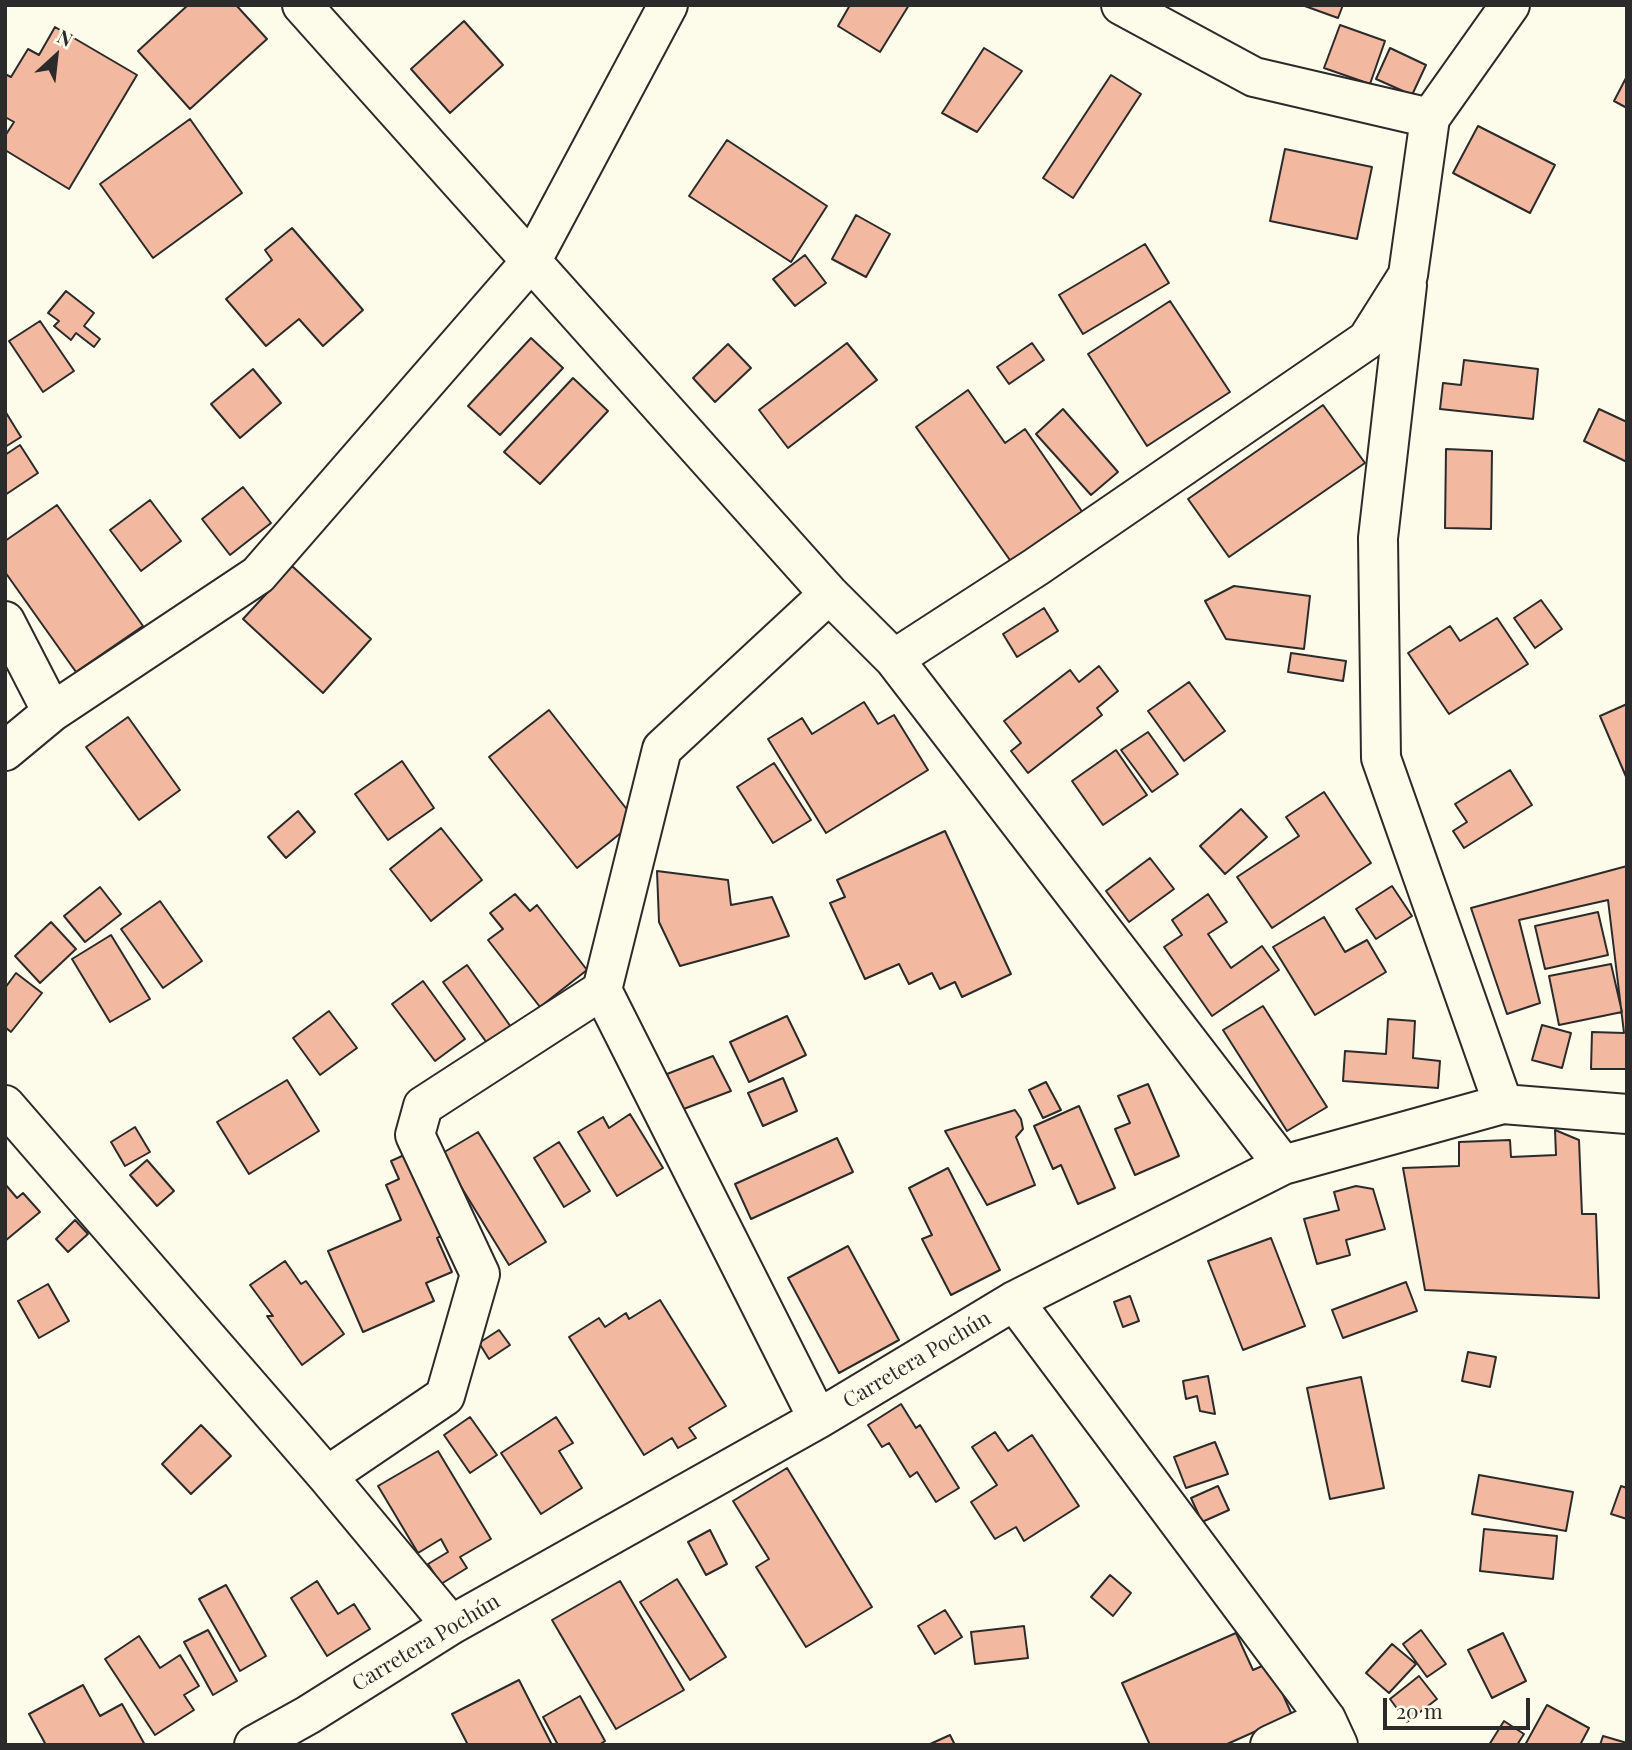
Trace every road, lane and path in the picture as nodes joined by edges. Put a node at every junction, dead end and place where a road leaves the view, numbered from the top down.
1 (302, 5) edge
2 (668, 5) edge
3 (1121, 5) edge
4 (1510, 5) edge
5 (1430, 118) junction
6 (532, 260) junction
7 (1408, 275) junction
8 (830, 594) junction
9 (5, 621) edge
10 (894, 659) junction
11 (52, 712) junction
12 (5, 751) edge
13 (602, 990) junction
14 (1503, 1104) junction
15 (5, 1105) edge
16 (1627, 1114) edge
17 (1283, 1165) junction
18 (1014, 1301) junction
19 (818, 1419) junction
20 (327, 1476) junction
21 (450, 1625) junction
22 (311, 1730) edge
23 (1332, 1732) edge
24 (254, 1745) edge
25 (1270, 1745) edge

1 - 6 street
2 - 6 street
3 - 5 street
4 - 5 street
5 - 7 street
6 - 8 street
6 - 11 street
7 - 10 street
7 - 14 street
8 - 10 street
8 - 13 street
9 - 11 street
10 - 17 street
11 - 12 street
13 - 19 street
13 - 20 street
14 - 16 street, Carretera Pochún
14 - 17 street, Carretera Pochún
15 - 20 street
17 - 18 street, Carretera Pochún
18 - 19 street, Carretera Pochún
18 - 23 street
19 - 21 street, Carretera Pochún
20 - 21 street
21 - 22 street, Carretera Pochún
22 - 24 street, Carretera Pochún
23 - 25 street

